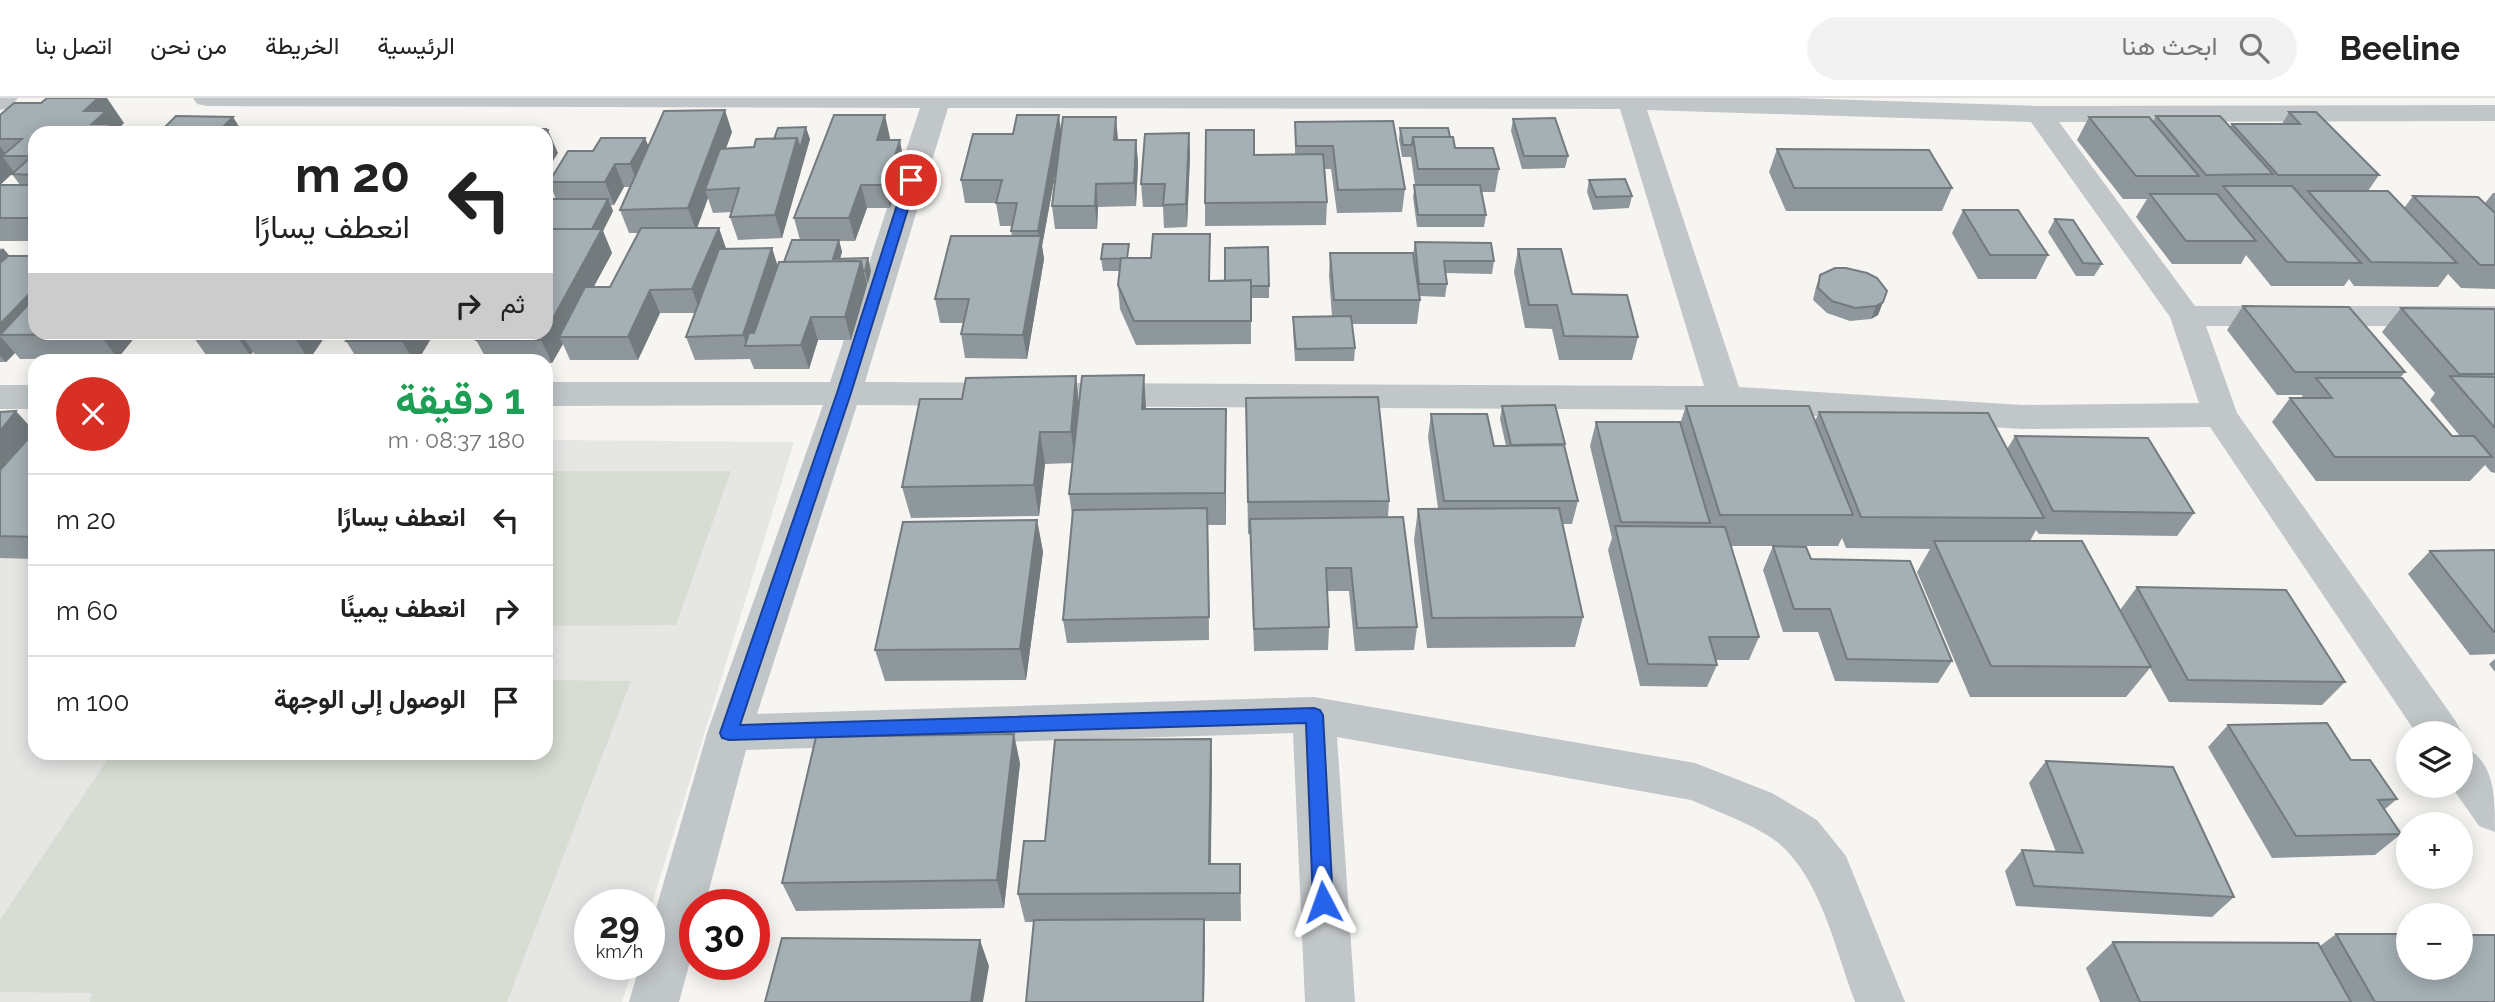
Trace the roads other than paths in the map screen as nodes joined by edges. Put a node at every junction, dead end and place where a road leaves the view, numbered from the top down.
1 (5, 98) edge
2 (207, 98) edge
3 (356, 99) edge
4 (566, 99) edge
5 (936, 99) edge
6 (1631, 100) edge
7 (0, 102) edge
8 (2417, 105) edge
9 (2495, 113) edge
10 (2039, 114) junction
11 (2186, 316) junction
12 (2495, 316) edge
13 (844, 393) junction
14 (553, 394) edge
15 (0, 397) edge
16 (28, 397) edge
17 (1725, 398) junction
18 (2220, 415) junction
19 (1314, 715) junction
20 (2432, 721) edge
21 (729, 733) junction
22 (2473, 782) edge
23 (2495, 813) edge
24 (654, 1002) edge
25 (1330, 1002) edge
26 (1880, 1002) edge

1 - 7 street
2 - 3 street
3 - 4 street
4 - 5 street
5 - 6 street
5 - 13 street
6 - 10 street
6 - 17 street
8 - 9 street
8 - 10 street
10 - 11 street
11 - 12 street
11 - 18 street
13 - 14 street
13 - 17 street
13 - 21 street
15 - 16 street
17 - 18 street
18 - 20 street
19 - 21 street
19 - 25 street
19 - 26 street
21 - 24 street
22 - 23 street

